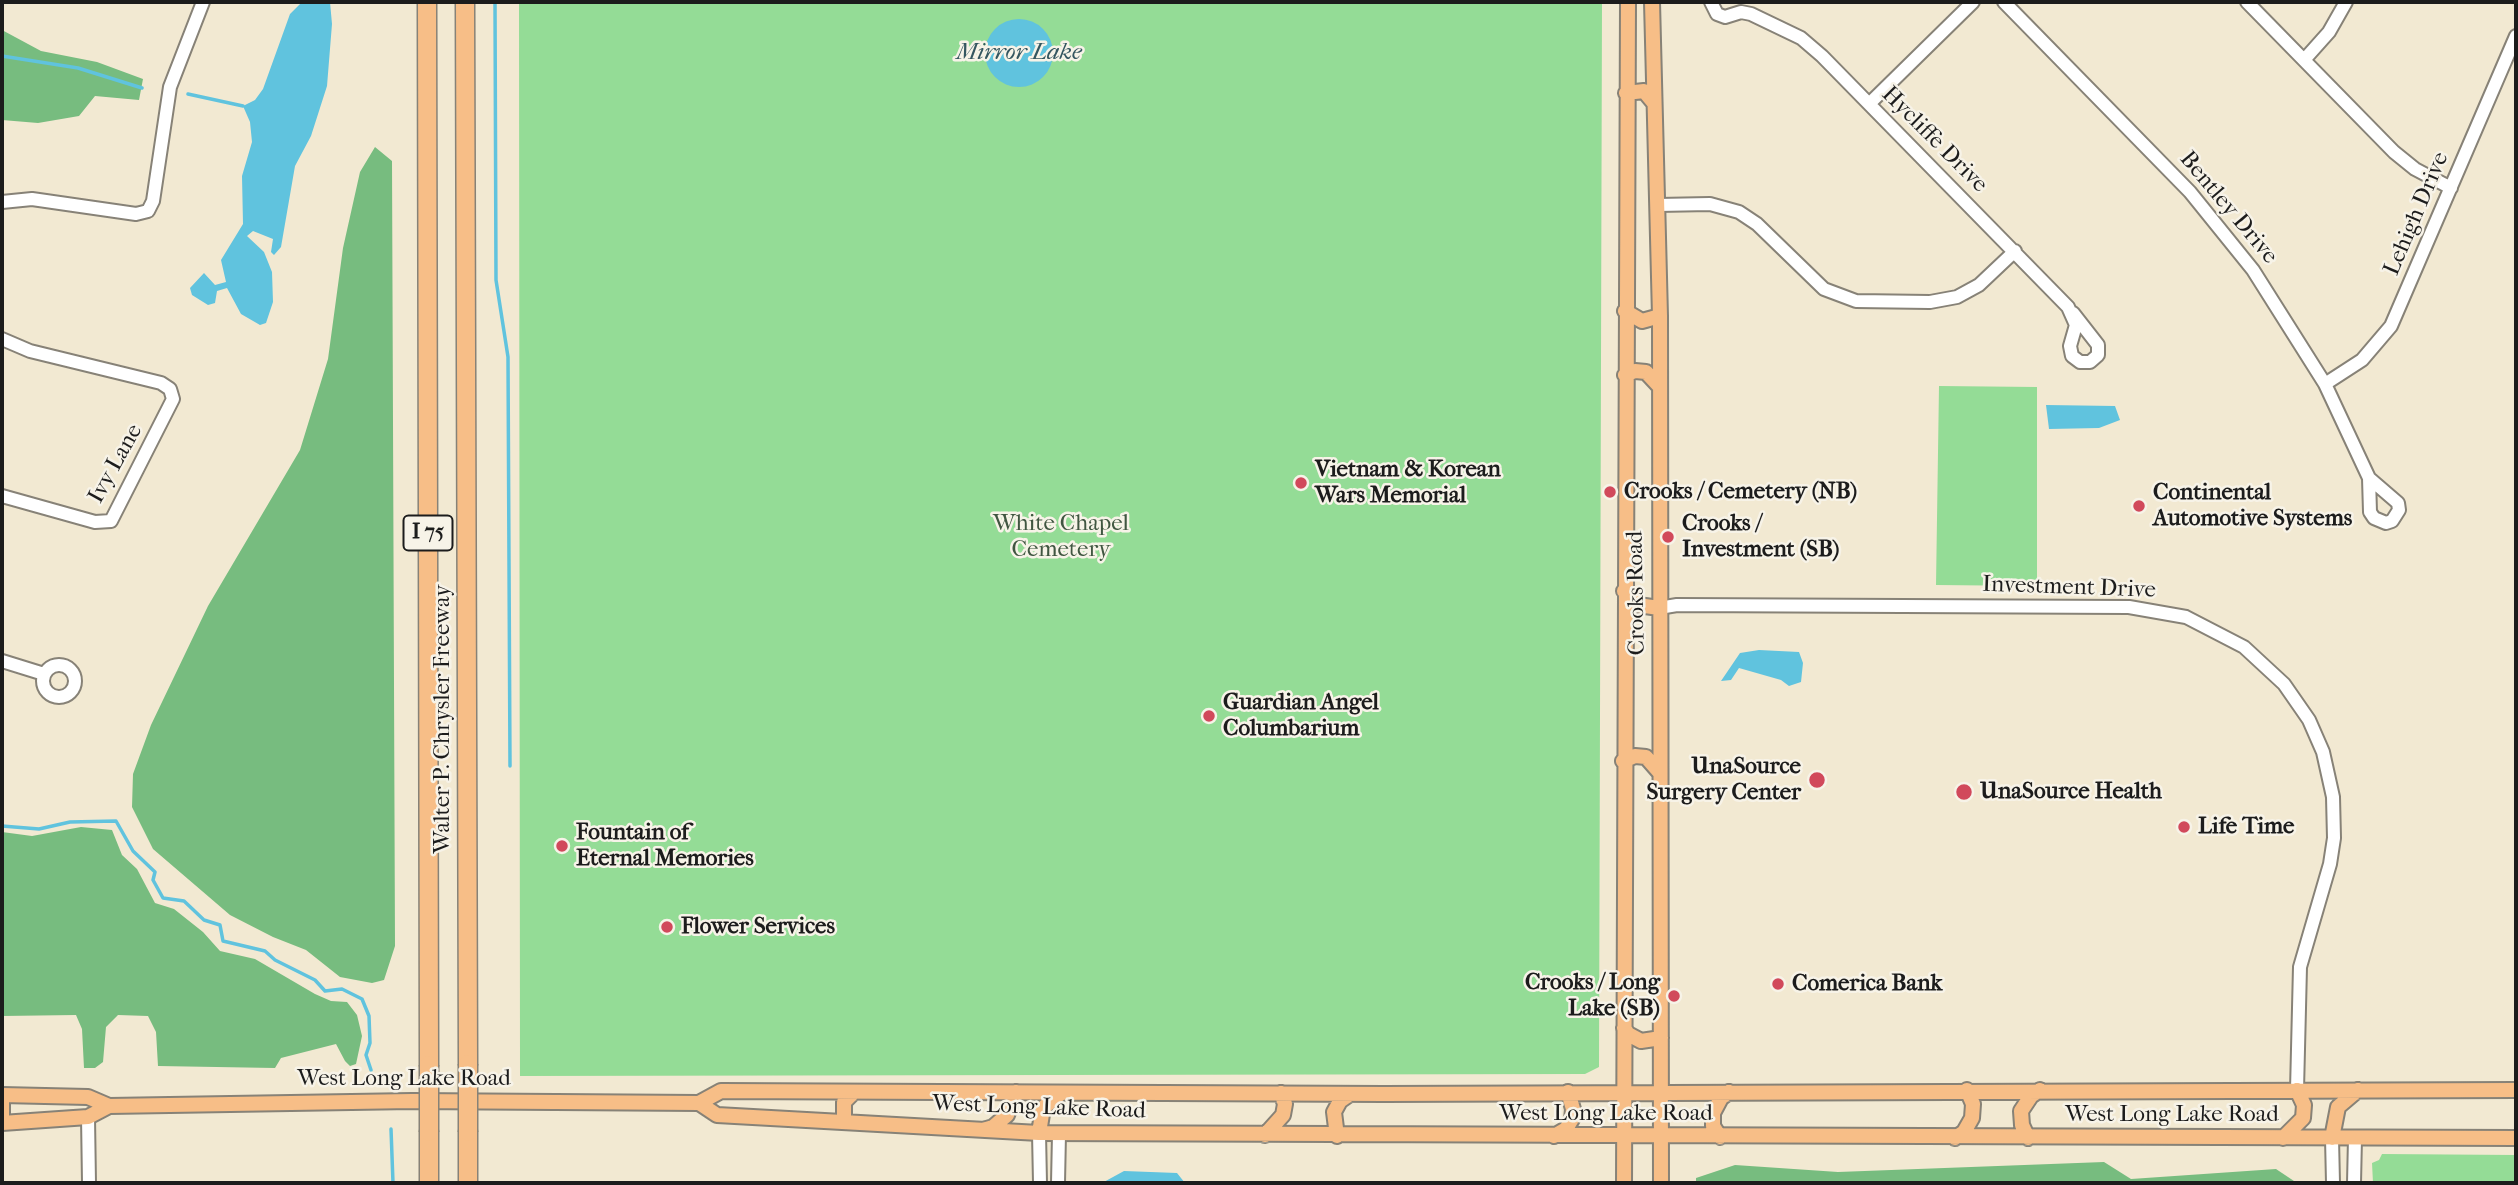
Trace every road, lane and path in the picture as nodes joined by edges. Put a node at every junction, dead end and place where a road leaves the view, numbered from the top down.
1 (203, 2) edge
2 (427, 2) edge
3 (465, 2) edge
4 (1628, 2) edge
5 (1652, 2) edge
6 (1711, 2) edge
7 (1741, 2) edge
8 (1973, 2) edge
9 (2004, 2) edge
10 (2247, 2) edge
11 (2346, 2) edge
12 (1751, 14) junction
13 (2516, 36) edge
14 (2304, 60) junction
15 (1626, 93) junction
16 (1654, 103) junction
17 (1869, 104) junction
18 (2451, 188) junction
19 (2, 202) edge
20 (1658, 205) junction
21 (2015, 251) junction
22 (1625, 311) junction
23 (2073, 313) dead end
24 (1660, 316) junction
25 (2, 339) edge
26 (1625, 375) junction
27 (2325, 384) junction
28 (1660, 387) junction
29 (2369, 478) dead end
30 (2, 496) edge
31 (1624, 591) junction
32 (1659, 608) junction
33 (2, 661) edge
34 (44, 674) dead end
35 (1623, 761) junction
36 (1660, 774) junction
37 (1624, 1028) junction
38 (1661, 1038) junction
39 (1967, 1090) junction
40 (2040, 1090) junction
41 (2297, 1090) junction
42 (2359, 1090) junction
43 (2516, 1090) edge
44 (1568, 1091) junction
45 (854, 1092) junction
46 (1016, 1092) junction
47 (1624, 1092) junction
48 (1661, 1092) junction
49 (1729, 1092) junction
50 (1061, 1093) junction
51 (1281, 1093) junction
52 (1350, 1094) junction
53 (2, 1097) edge
54 (699, 1103) junction
55 (109, 1106) junction
56 (88, 1117) junction
57 (2, 1121) edge
58 (844, 1122) junction
59 (982, 1131) junction
60 (1039, 1133) junction
61 (1059, 1134) junction
62 (1265, 1135) junction
63 (1337, 1136) junction
64 (1553, 1136) junction
65 (1624, 1137) junction
66 (1661, 1137) junction
67 (1720, 1137) junction
68 (1955, 1138) junction
69 (2028, 1138) junction
70 (2283, 1138) junction
71 (2332, 1138) junction
72 (2355, 1138) junction
73 (2516, 1138) edge
74 (89, 1183) edge
75 (429, 1183) edge
76 (468, 1183) edge
77 (1040, 1183) edge
78 (1058, 1183) edge
79 (1624, 1183) edge
80 (1661, 1183) edge
81 (2333, 1183) edge
82 (2354, 1183) edge

1 - 19 street
2 - 75 highway, Walter P. Chrysler Freeway / I 75, bridge
3 - 76 highway, Walter P. Chrysler Freeway / I 75, bridge
4 - 15 main road, Crooks Road
5 - 16 main road, Crooks Road
6 - 12 street, Hycliffe Drive
7 - 12 street, Hycliffe Drive
8 - 17 street
9 - 27 street, Bentley Drive
10 - 14 street
11 - 14 street
12 - 17 street, Hycliffe Drive
13 - 18 street, Lehigh Drive
14 - 18 street
15 - 16 main road
15 - 22 main road, Crooks Road
16 - 20 main road, Crooks Road
17 - 21 street, Hycliffe Drive
18 - 27 street, Lehigh Drive
20 - 21 street
20 - 24 main road, Crooks Road
21 - 23 street, Hycliffe Drive
22 - 24 main road
22 - 26 main road, Crooks Road
24 - 28 main road, Crooks Road
25 - 30 street, Ivy Lane
26 - 28 main road
26 - 31 main road, Crooks Road
27 - 29 street, Bentley Drive
28 - 32 main road, Crooks Road
31 - 32 main road
31 - 35 main road, Crooks Road
32 - 36 main road, Crooks Road
32 - 41 street, Investment Drive
33 - 34 street
35 - 36 main road
35 - 37 main road, Crooks Road
36 - 38 main road, Crooks Road
37 - 38 main road
37 - 47 main road, Crooks Road
38 - 48 main road, Crooks Road
39 - 40 main road, West Long Lake Road
39 - 49 main road, West Long Lake Road
39 - 68 main road
40 - 41 main road, West Long Lake Road
40 - 69 main road
41 - 42 main road, West Long Lake Road
41 - 70 main road
42 - 43 main road, West Long Lake Road
42 - 71 main road
44 - 47 main road, West Long Lake Road
44 - 52 main road, West Long Lake Road
44 - 64 main road
45 - 46 main road, West Long Lake Road
45 - 54 main road, West Long Lake Road
45 - 58 main road
46 - 50 main road, West Long Lake Road
46 - 59 main road
47 - 48 main road, West Long Lake Road
47 - 65 main road, Crooks Road
48 - 49 main road, West Long Lake Road
48 - 66 main road, Crooks Road
49 - 67 main road
50 - 51 main road, West Long Lake Road
50 - 60 main road
51 - 52 main road, West Long Lake Road
51 - 62 main road
52 - 63 main road
53 - 55 main road, West Long Lake Road
53 - 57 main road
54 - 55 main road, West Long Lake Road
54 - 58 main road, West Long Lake Road
55 - 56 main road, West Long Lake Road
56 - 57 main road, West Long Lake Road
56 - 74 street
58 - 59 main road, West Long Lake Road
59 - 60 main road, West Long Lake Road
60 - 61 main road, West Long Lake Road
60 - 77 street
61 - 62 main road, West Long Lake Road
61 - 78 street
62 - 63 main road, West Long Lake Road
63 - 64 main road, West Long Lake Road
64 - 65 main road, West Long Lake Road
65 - 66 main road, West Long Lake Road
65 - 79 main road, Crooks Road
66 - 67 main road, West Long Lake Road
66 - 80 main road, Crooks Road
67 - 68 main road, West Long Lake Road
68 - 69 main road, West Long Lake Road
69 - 70 main road, West Long Lake Road
70 - 71 main road, West Long Lake Road
71 - 72 main road, West Long Lake Road
71 - 81 street
72 - 73 main road, West Long Lake Road
72 - 82 street

